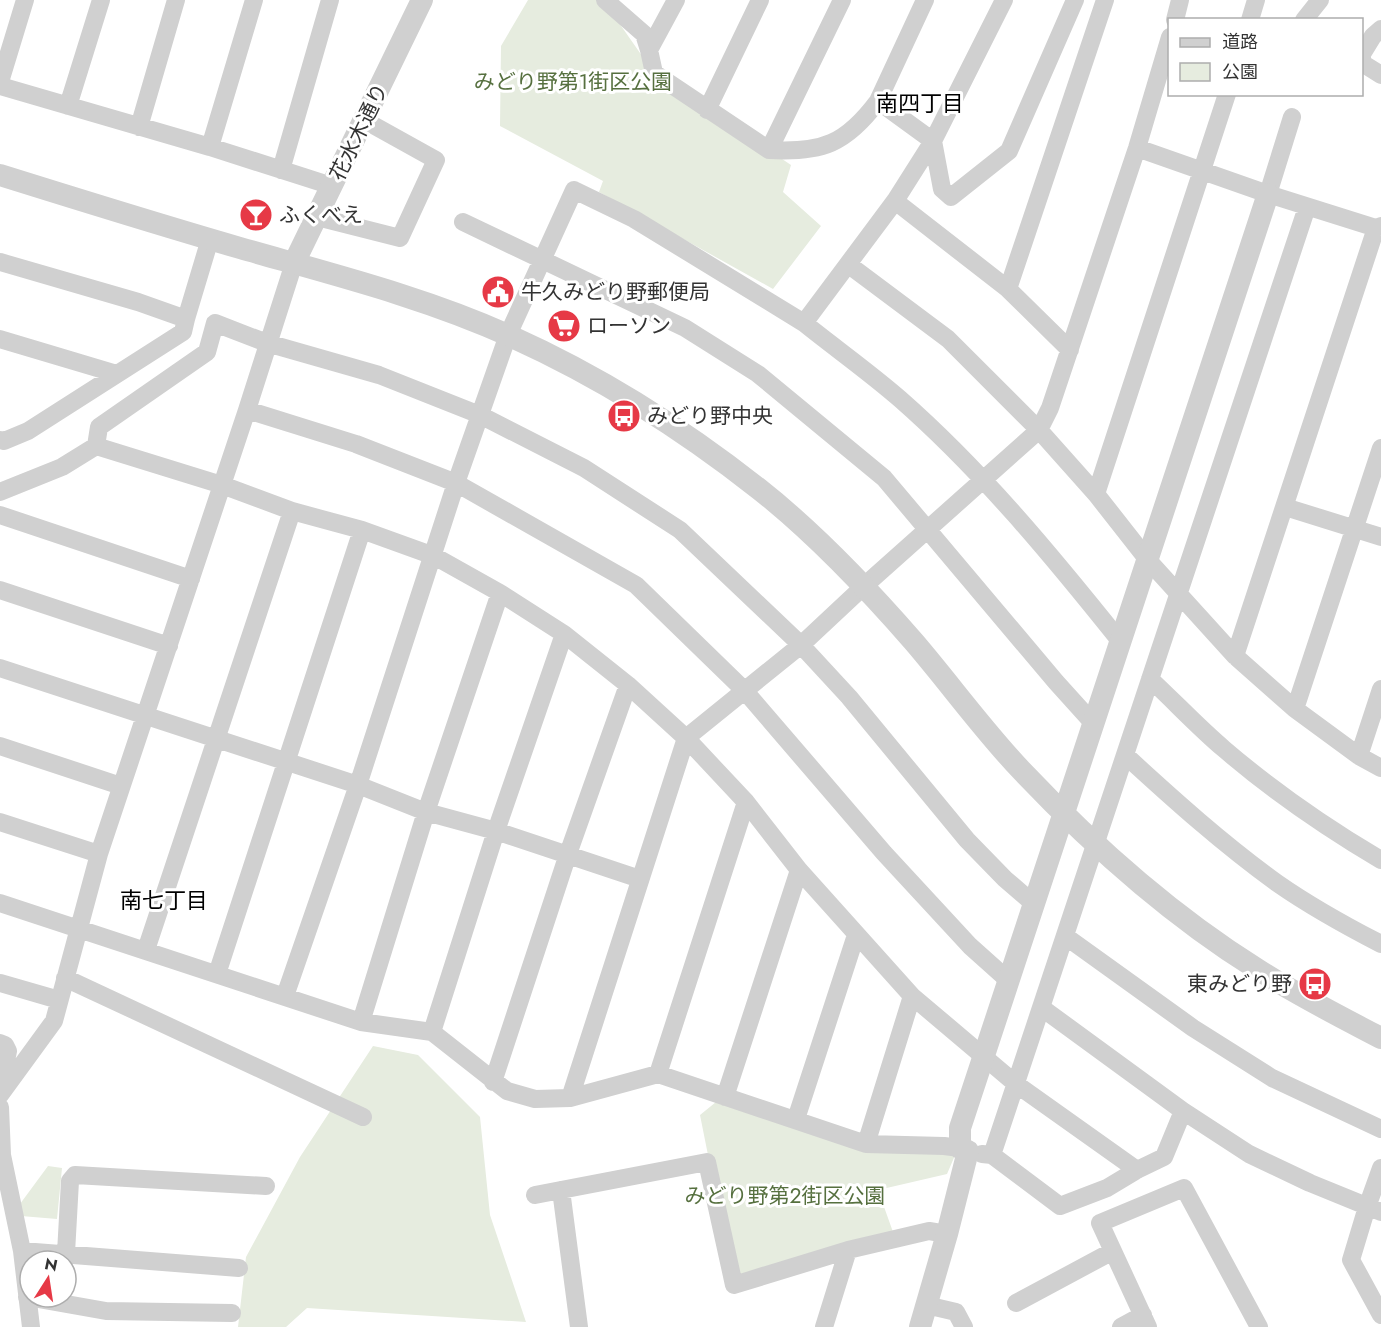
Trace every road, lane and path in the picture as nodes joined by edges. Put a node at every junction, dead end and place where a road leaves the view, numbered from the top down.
1 (25, 0) edge
2 (101, 0) edge
3 (176, 0) edge
4 (254, 0) edge
5 (330, 0) edge
6 (422, 0) edge
7 (605, 0) edge
8 (676, 0) edge
9 (760, 0) edge
10 (842, 0) edge
11 (925, 0) edge
12 (1004, 0) edge
13 (1075, 0) edge
14 (1105, 0) edge
15 (1180, 0) edge
16 (1256, 0) edge
17 (1320, 0) edge
18 (1176, 18) edge
19 (1251, 18) edge
20 (1306, 18) edge
21 (1381, 29) edge
22 (1168, 44) edge
23 (649, 50) junction
24 (1363, 53) edge
25 (1363, 64) edge
26 (1381, 75) edge
27 (0, 82) edge
28 (0, 86) edge
29 (1226, 96) edge
30 (878, 101) junction
31 (68, 106) junction
32 (707, 111) junction
33 (1292, 117) dead end
34 (364, 120) junction
35 (139, 127) junction
36 (933, 141) junction
37 (210, 147) junction
38 (1137, 148) junction
39 (769, 150) junction
40 (281, 170) junction
41 (1202, 172) junction
42 (0, 175) edge
43 (332, 186) junction
44 (1268, 194) junction
45 (895, 201) junction
46 (1307, 207) junction
47 (318, 217) junction
48 (464, 222) dead end
49 (1375, 222) edge
50 (210, 239) junction
51 (542, 258) junction
52 (0, 262) edge
53 (294, 263) junction
54 (849, 265) junction
55 (1008, 289) junction
56 (186, 319) junction
57 (804, 323) junction
58 (508, 335) junction
59 (0, 339) edge
60 (267, 343) junction
61 (1070, 350) junction
62 (117, 374) junction
63 (247, 411) junction
64 (480, 415) junction
65 (1040, 430) junction
66 (0, 440) edge
67 (96, 446) junction
68 (1381, 448) edge
69 (984, 482) junction
70 (456, 483) junction
71 (222, 485) junction
72 (0, 492) edge
73 (1096, 494) junction
74 (1285, 507) junction
75 (292, 511) junction
76 (0, 515) edge
77 (1354, 529) junction
78 (362, 530) junction
79 (929, 530) junction
80 (1381, 537) edge
81 (434, 556) junction
82 (1146, 559) junction
83 (191, 579) junction
84 (862, 586) junction
85 (0, 590) edge
86 (500, 593) junction
87 (1178, 595) junction
88 (564, 634) junction
89 (1120, 640) junction
90 (801, 645) junction
91 (169, 646) junction
92 (1235, 656) junction
93 (0, 668) edge
94 (1150, 679) junction
95 (628, 685) junction
96 (1381, 689) edge
97 (744, 690) junction
98 (1295, 709) junction
99 (146, 716) junction
100 (1094, 723) junction
101 (687, 738) junction
102 (216, 740) junction
103 (0, 746) edge
104 (1125, 755) junction
105 (1359, 756) junction
106 (286, 762) junction
107 (1381, 768) edge
108 (358, 785) junction
109 (121, 786) junction
110 (746, 802) junction
111 (426, 812) junction
112 (1064, 813) junction
113 (0, 822) edge
114 (496, 831) junction
115 (1095, 845) junction
116 (99, 854) junction
117 (568, 854) junction
118 (1381, 860) edge
119 (799, 870) junction
120 (640, 879) junction
121 (0, 903) edge
122 (1034, 904) junction
123 (78, 930) junction
124 (856, 935) junction
125 (1065, 936) junction
126 (1381, 944) edge
127 (146, 950) junction
128 (217, 974) junction
129 (65, 978) junction
130 (1008, 980) junction
131 (0, 983) edge
132 (285, 996) junction
133 (912, 996) junction
134 (59, 1000) junction
135 (1042, 1008) junction
136 (361, 1022) junction
137 (432, 1032) junction
138 (1381, 1038) edge
139 (0, 1043) edge
140 (983, 1057) junction
141 (658, 1074) junction
142 (493, 1082) junction
143 (1016, 1084) junction
144 (0, 1094) edge
145 (725, 1097) junction
146 (570, 1098) junction
147 (0, 1107) edge
148 (1183, 1111) junction
149 (363, 1117) dead end
150 (796, 1119) junction
151 (1381, 1129) edge
152 (866, 1144) junction
153 (964, 1149) junction
154 (992, 1155) junction
155 (1381, 1168) edge
156 (1137, 1170) junction
157 (266, 1186) dead end
158 (561, 1190) junction
159 (535, 1195) dead end
160 (1374, 1209) edge
161 (947, 1234) junction
162 (22, 1249) edge
163 (66, 1249) edge
164 (848, 1250) junction
165 (1113, 1251) junction
166 (78, 1254) edge
167 (239, 1268) dead end
168 (1016, 1303) dead end
169 (926, 1305) junction
170 (78, 1306) edge
171 (29, 1309) edge
172 (232, 1313) dead end
173 (1381, 1314) edge
174 (1146, 1321) edge
175 (31, 1327) edge
176 (579, 1327) edge
177 (824, 1327) edge
178 (920, 1327) edge
179 (964, 1327) edge
180 (1121, 1327) edge
181 (1259, 1327) edge

1 - 27 street
2 - 31 street
3 - 35 street
4 - 37 street
5 - 40 street
6 - 34 street, 花水木通り
7 - 23 street
8 - 23 street
9 - 32 street
10 - 39 street
11 - 30 street
12 - 36 street
13 - 36 street
14 - 55 street
15 - 18 street
16 - 19 street
17 - 20 street
21 - 24 street
22 - 38 street
23 - 32 street
25 - 26 street
28 - 31 street
29 - 41 street
30 - 36 street
30 - 39 street
31 - 35 street
32 - 39 street
33 - 44 street
34 - 43 street, 花水木通り
34 - 47 street
35 - 37 street
36 - 45 street
37 - 40 street
38 - 41 street
38 - 61 street
40 - 43 street
41 - 44 street
41 - 73 street
42 - 50 street
43 - 47 street, 花水木通り
44 - 46 street
44 - 82 street
45 - 54 street
45 - 55 street
46 - 49 street
46 - 87 street
47 - 53 street, 花水木通り
48 - 51 street
49 - 74 street
50 - 53 street
50 - 56 street
51 - 57 street
51 - 58 street
51 - 79 street
52 - 56 street
53 - 58 street
53 - 60 street
54 - 57 street
54 - 65 street
55 - 61 street
56 - 62 street
57 - 69 street
58 - 64 street
58 - 84 street
59 - 62 street
60 - 63 street
60 - 64 street
60 - 67 street
61 - 65 street
62 - 66 street
63 - 70 street
63 - 71 street
64 - 70 street
64 - 90 street
65 - 69 street
65 - 73 street
67 - 71 street
67 - 72 street
68 - 77 street
69 - 79 street
69 - 89 street
70 - 81 street
70 - 97 street
71 - 75 street
71 - 83 street
73 - 82 street
74 - 77 street
74 - 92 street
75 - 78 street
75 - 102 street
76 - 83 street
77 - 80 street
77 - 98 street
78 - 81 street
78 - 106 street
79 - 84 street
79 - 100 street
81 - 86 street
81 - 108 street
82 - 87 street
82 - 89 street
83 - 91 street
84 - 90 street
84 - 112 street
85 - 91 street
86 - 88 street
86 - 111 street
87 - 92 street
87 - 94 street
88 - 95 street
88 - 114 street
89 - 100 street
90 - 97 street
90 - 122 street
91 - 99 street
92 - 98 street
93 - 99 street
94 - 104 street
94 - 118 street
95 - 101 street
95 - 117 street
96 - 105 street
97 - 101 street
97 - 130 street
98 - 105 street
99 - 102 street
99 - 109 street
100 - 112 street
101 - 110 street
101 - 120 street
102 - 106 street
102 - 127 street
103 - 109 street
104 - 115 street
104 - 126 street
105 - 107 street
106 - 108 street
106 - 128 street
108 - 111 street
108 - 132 street
109 - 116 street
110 - 119 street
110 - 141 street
111 - 114 street
111 - 136 street
112 - 115 street
112 - 122 street
113 - 116 street
114 - 117 street
114 - 137 street
115 - 125 street
115 - 138 street
116 - 123 street
117 - 120 street
117 - 142 street
119 - 124 street
119 - 145 street
120 - 146 street
121 - 123 street
122 - 130 street
123 - 127 street
123 - 129 street
124 - 133 street
124 - 150 street
125 - 135 street
125 - 151 street
127 - 128 street
128 - 132 street
129 - 134 street
129 - 149 street
130 - 140 street
131 - 134 street
132 - 136 street
133 - 140 street
133 - 152 street
134 - 144 street
135 - 143 street
135 - 148 street
136 - 137 street
137 - 142 street
139 - 144 street
140 - 143 street
140 - 153 street
141 - 145 street
141 - 146 street
142 - 146 street
143 - 154 street
143 - 156 street
145 - 150 street
147 - 162 street
148 - 156 street
148 - 160 street
150 - 152 street
152 - 153 street
153 - 154 street
153 - 161 street
154 - 156 street
155 - 160 street
157 - 163 street
158 - 159 street
158 - 164 street
158 - 176 street
160 - 173 street
161 - 164 street
161 - 169 street
164 - 177 street
165 - 168 street
165 - 174 street
165 - 181 street
166 - 167 street
169 - 178 street
169 - 179 street
170 - 172 street
171 - 175 street
174 - 180 street

